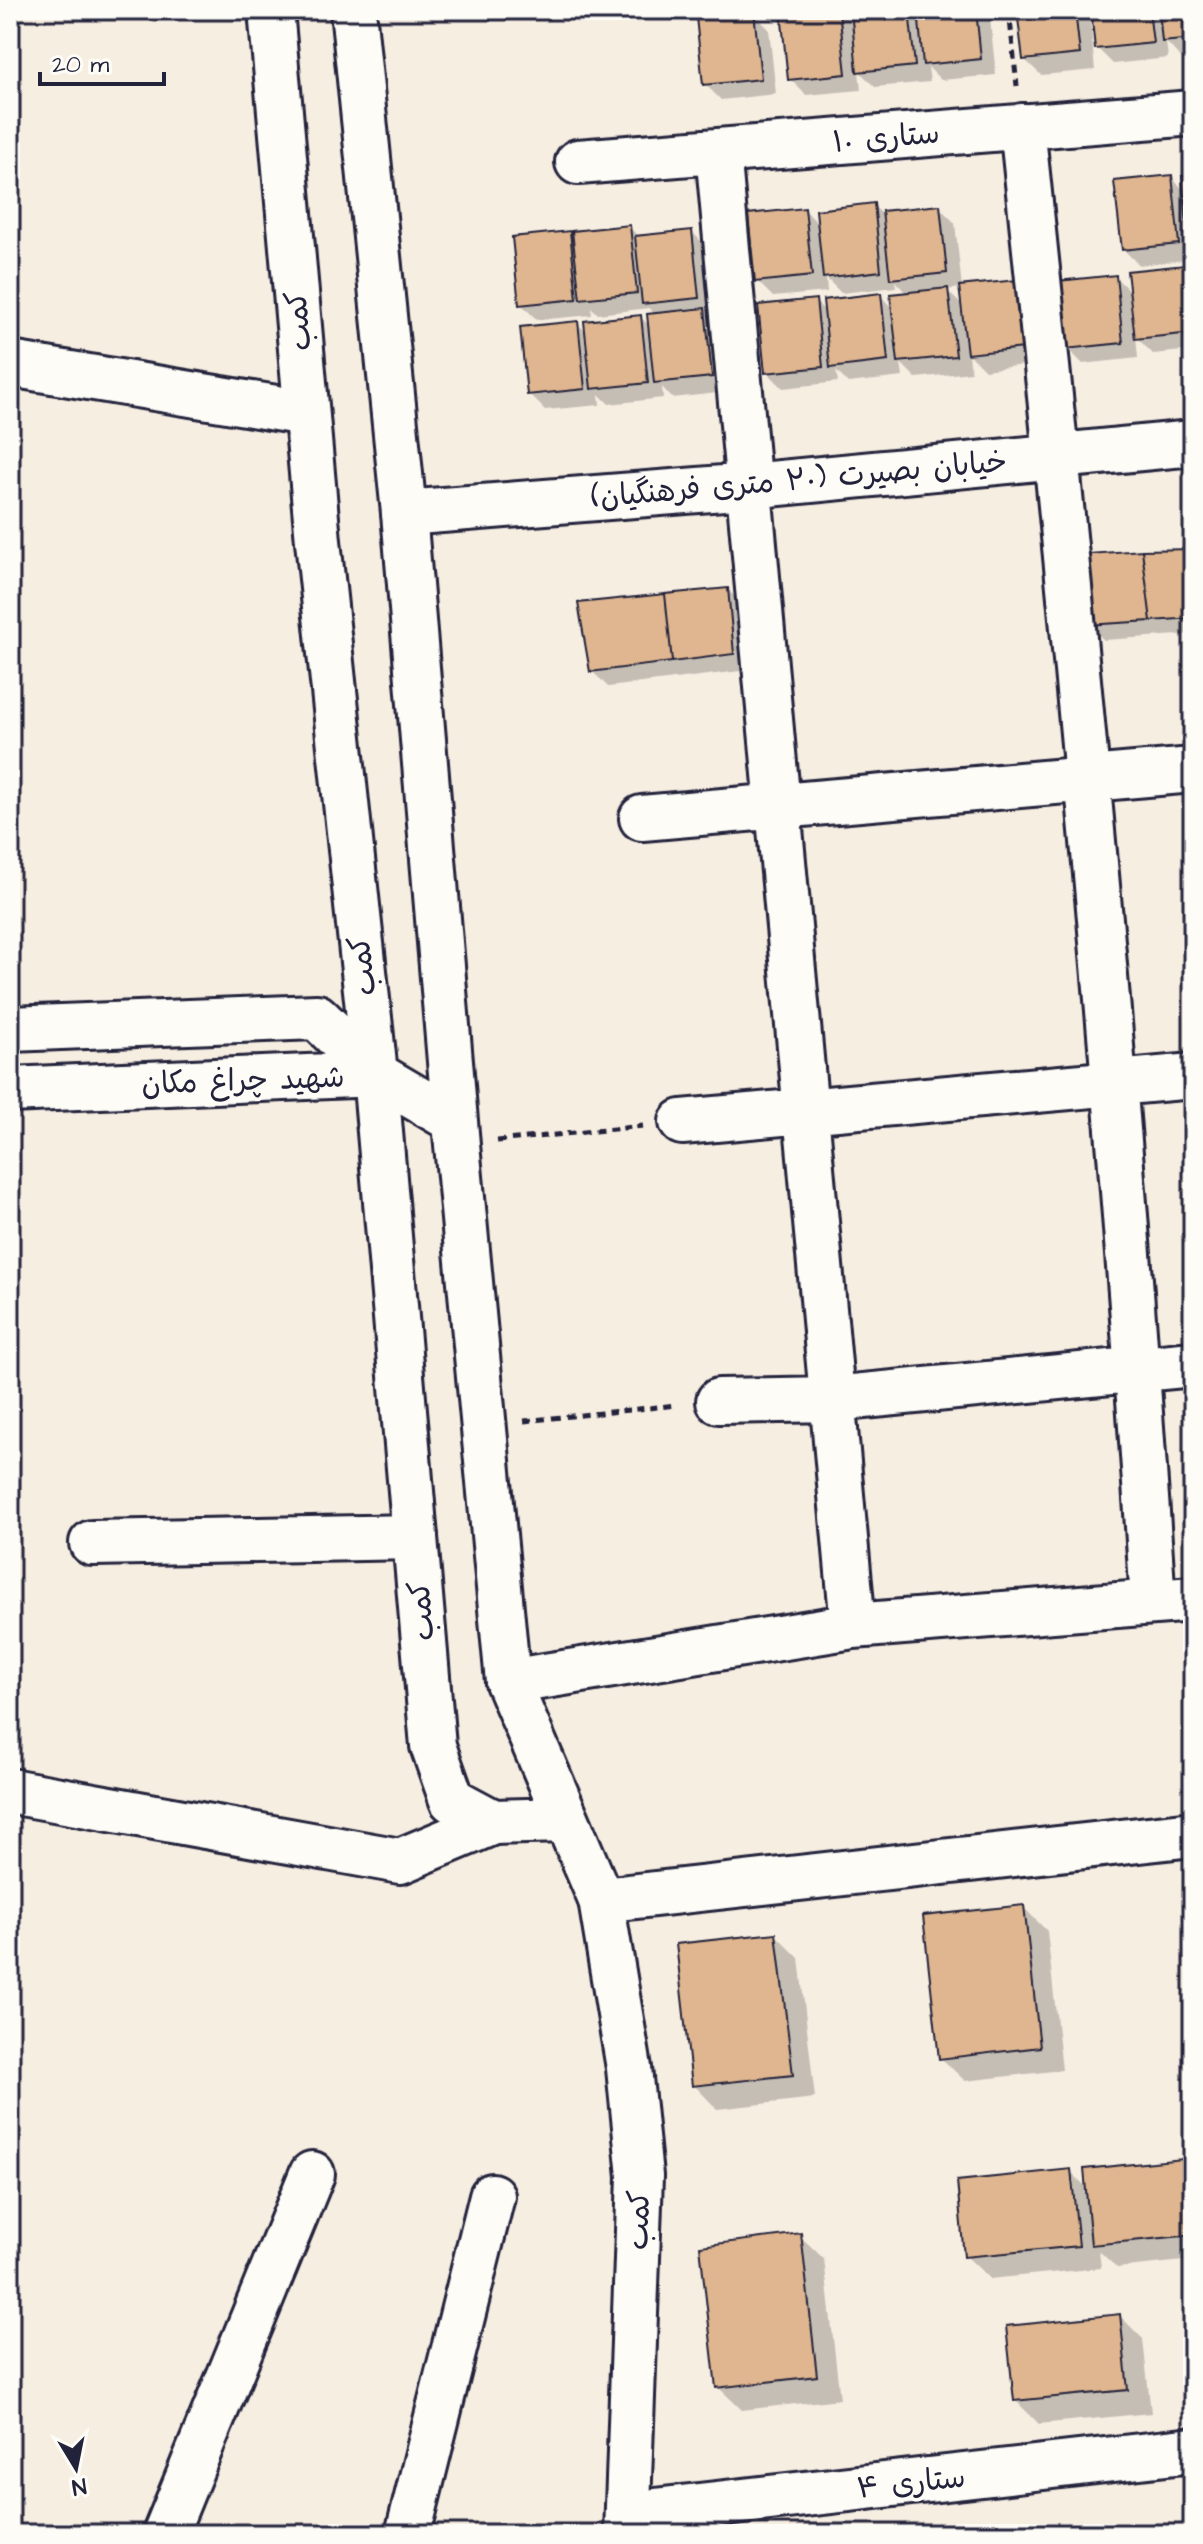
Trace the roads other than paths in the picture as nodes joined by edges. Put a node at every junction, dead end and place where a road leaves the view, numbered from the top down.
1 (271, 10) edge
2 (353, 10) edge
3 (1193, 113) edge
4 (1022, 126) junction
5 (718, 151) junction
6 (578, 162) dead end
7 (10, 364) edge
8 (306, 413) junction
9 (1193, 443) edge
10 (1057, 456) junction
11 (749, 486) junction
12 (404, 513) junction
13 (1193, 770) edge
14 (1086, 779) junction
15 (778, 806) junction
16 (642, 818) dead end
17 (13, 1029) edge
18 (375, 1074) junction
19 (1193, 1076) edge
20 (1113, 1083) junction
21 (13, 1090) edge
22 (806, 1108) junction
23 (682, 1122) road end
24 (456, 1133) junction
25 (1193, 1364) edge
26 (1138, 1369) junction
27 (833, 1399) junction
28 (719, 1401) road end
29 (415, 1537) junction
30 (92, 1543) dead end
31 (1173, 1600) edge
32 (853, 1626) junction
33 (508, 1682) junction
34 (10, 1791) edge
35 (565, 1820) junction
36 (493, 1822) junction
37 (1193, 1834) edge
38 (601, 1900) junction
39 (312, 2174) dead end
40 (492, 2196) dead end
41 (1193, 2450) edge
42 (628, 2524) edge
43 (165, 2534) edge
44 (408, 2534) edge

1 - 8 street, کمب
2 - 12 street, کمب
3 - 4 street, ستاری ۱۰
4 - 5 street, ستاری ۱۰
4 - 10 street
5 - 6 street, ستاری ۱۰
5 - 11 street
7 - 8 street
8 - 18 street, کمب
9 - 10 street, خیابان بصیرت (۲۰ متری فرهنگیان)
10 - 11 street, خیابان بصیرت (۲۰ متری فرهنگیان)
10 - 14 street
11 - 12 street, خیابان بصیرت (۲۰ متری فرهنگیان)
11 - 15 street
12 - 24 street, کمب
13 - 14 street
14 - 15 street
14 - 20 street
15 - 16 street
15 - 22 street
17 - 18 street, شهید چراغ مکان
17 - 21 street
18 - 21 street, شهید چراغ مکان
18 - 24 street
18 - 29 street, کمب
19 - 20 street
20 - 22 street
20 - 26 street
22 - 23 street
22 - 27 street
24 - 33 street, کمب
25 - 26 street
26 - 27 street
26 - 31 street
27 - 28 street
27 - 32 street
29 - 30 street
29 - 36 street, کمب
31 - 32 street
32 - 33 street
33 - 35 street, کمب
34 - 36 street
35 - 36 street, کمب
35 - 38 street, کمب
37 - 38 street
38 - 42 street, کمب
39 - 43 street
40 - 44 street
41 - 42 street, ستاری ۴

